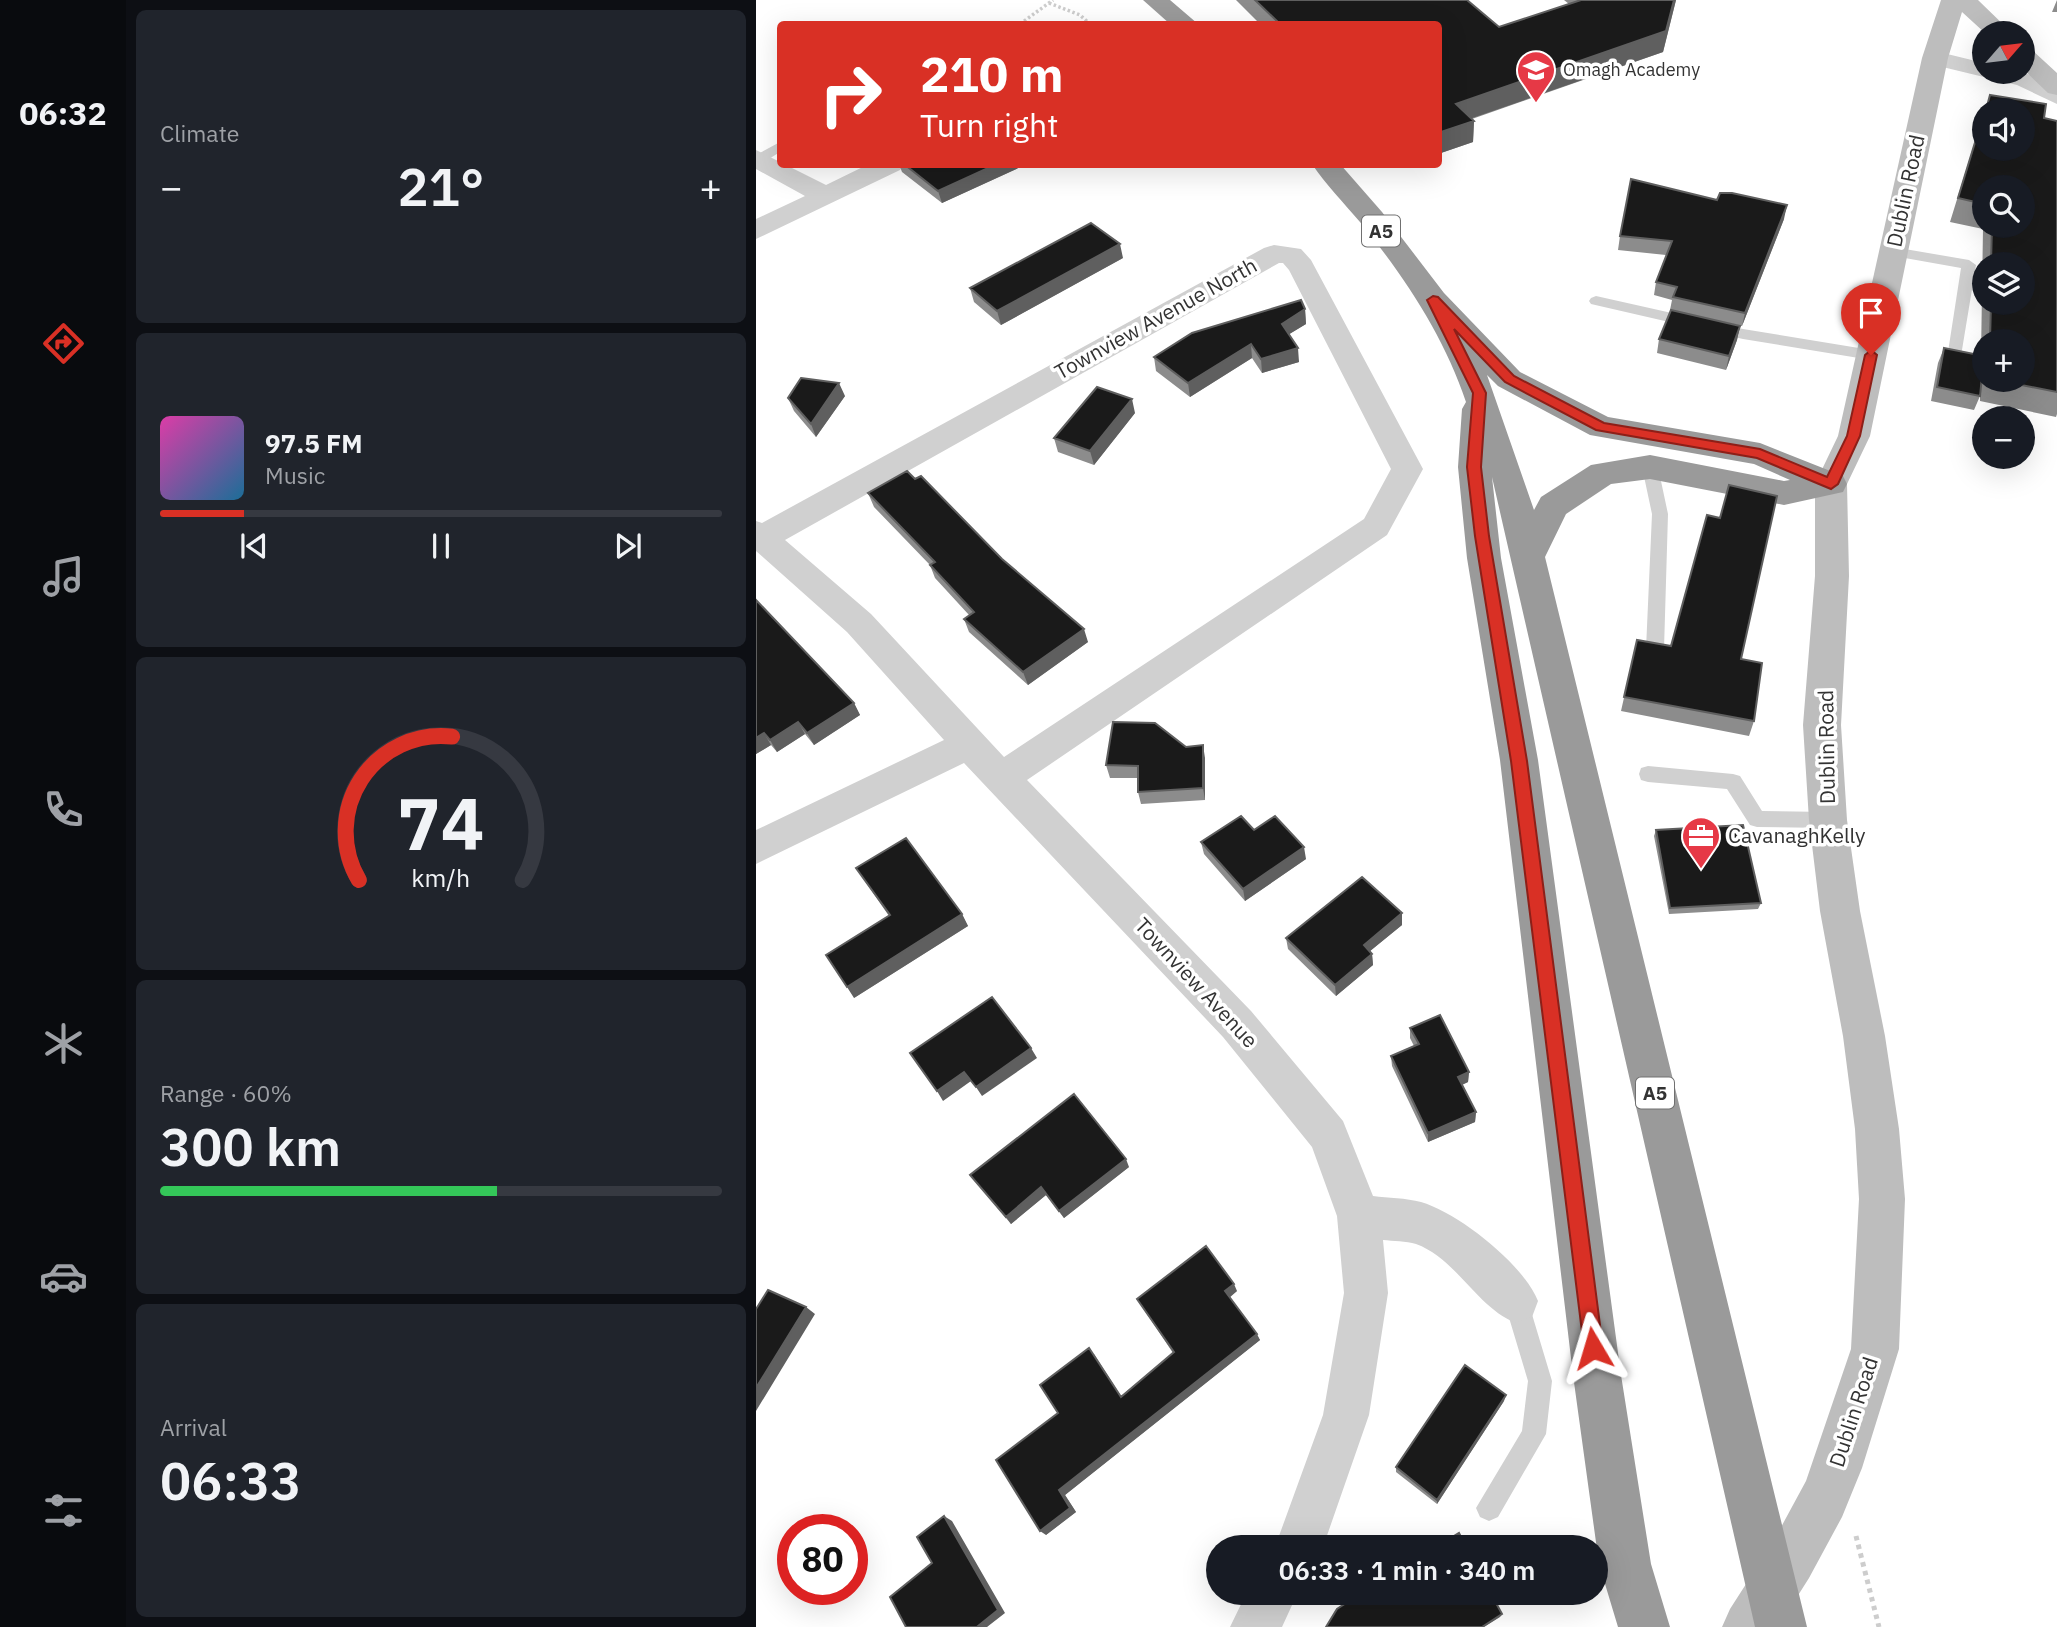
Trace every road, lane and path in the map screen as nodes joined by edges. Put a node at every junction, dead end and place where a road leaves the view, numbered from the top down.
1 (1155, 0) edge
2 (1953, 0) edge
3 (1963, 0) edge
4 (1051, 1) edge
5 (1024, 21) edge
6 (1087, 21) edge
7 (1181, 21) edge
8 (1986, 21) edge
9 (1934, 58) junction
10 (2035, 66) edge
11 (1972, 67) edge
12 (2034, 84) edge
13 (2057, 87) edge
14 (2057, 96) edge
15 (785, 168) edge
16 (883, 168) edge
17 (1328, 168) edge
18 (826, 197) junction
19 (756, 230) edge
20 (1893, 251) junction
21 (1433, 300) junction
22 (1597, 301) dead end
23 (1956, 352) edge
24 (1871, 355) junction
25 (1479, 393) junction
26 (1650, 467) junction
27 (1831, 484) junction
28 (760, 535) edge
29 (1527, 559) junction
30 (1655, 649) edge
31 (969, 744) junction
32 (1648, 774) dead end
33 (1002, 778) junction
34 (1828, 820) junction
35 (756, 848) edge
36 (1359, 1216) junction
37 (1516, 1301) joint
38 (1831, 1483) junction
39 (1489, 1508) dead end
40 (1302, 1535) edge
41 (1267, 1605) edge
42 (1255, 1627) edge
43 (1644, 1627) edge
44 (1748, 1627) edge
45 (1781, 1627) edge
46 (1879, 1627) edge

1 - 7 highway
2 - 9 main road, Dublin Road
3 - 8 main road
4 - 5 path
4 - 6 path
9 - 11 street
9 - 20 main road, Dublin Road
10 - 13 main road
12 - 14 street
15 - 18 street
16 - 18 street
17 - 21 highway, A5
18 - 19 street
20 - 23 lane
20 - 24 main road, Dublin Road
21 - 25 highway, A5
21 - 27 highway
22 - 24 lane
24 - 27 main road, Dublin Road
25 - 29 highway, A5
25 - 43 highway
26 - 27 highway
26 - 29 highway
26 - 30 lane
27 - 34 main road, Dublin Road
28 - 31 street, Townview Avenue
28 - 33 street, Townview Avenue North
29 - 45 highway, A5
31 - 33 street, Townview Avenue
31 - 35 street
32 - 34 lane
33 - 36 street, Townview Avenue
34 - 38 main road, Dublin Road
36 - 37 street
36 - 40 street, Townview Avenue
37 - 39 lane
38 - 44 main road, Dublin Road
38 - 46 path
41 - 42 street

